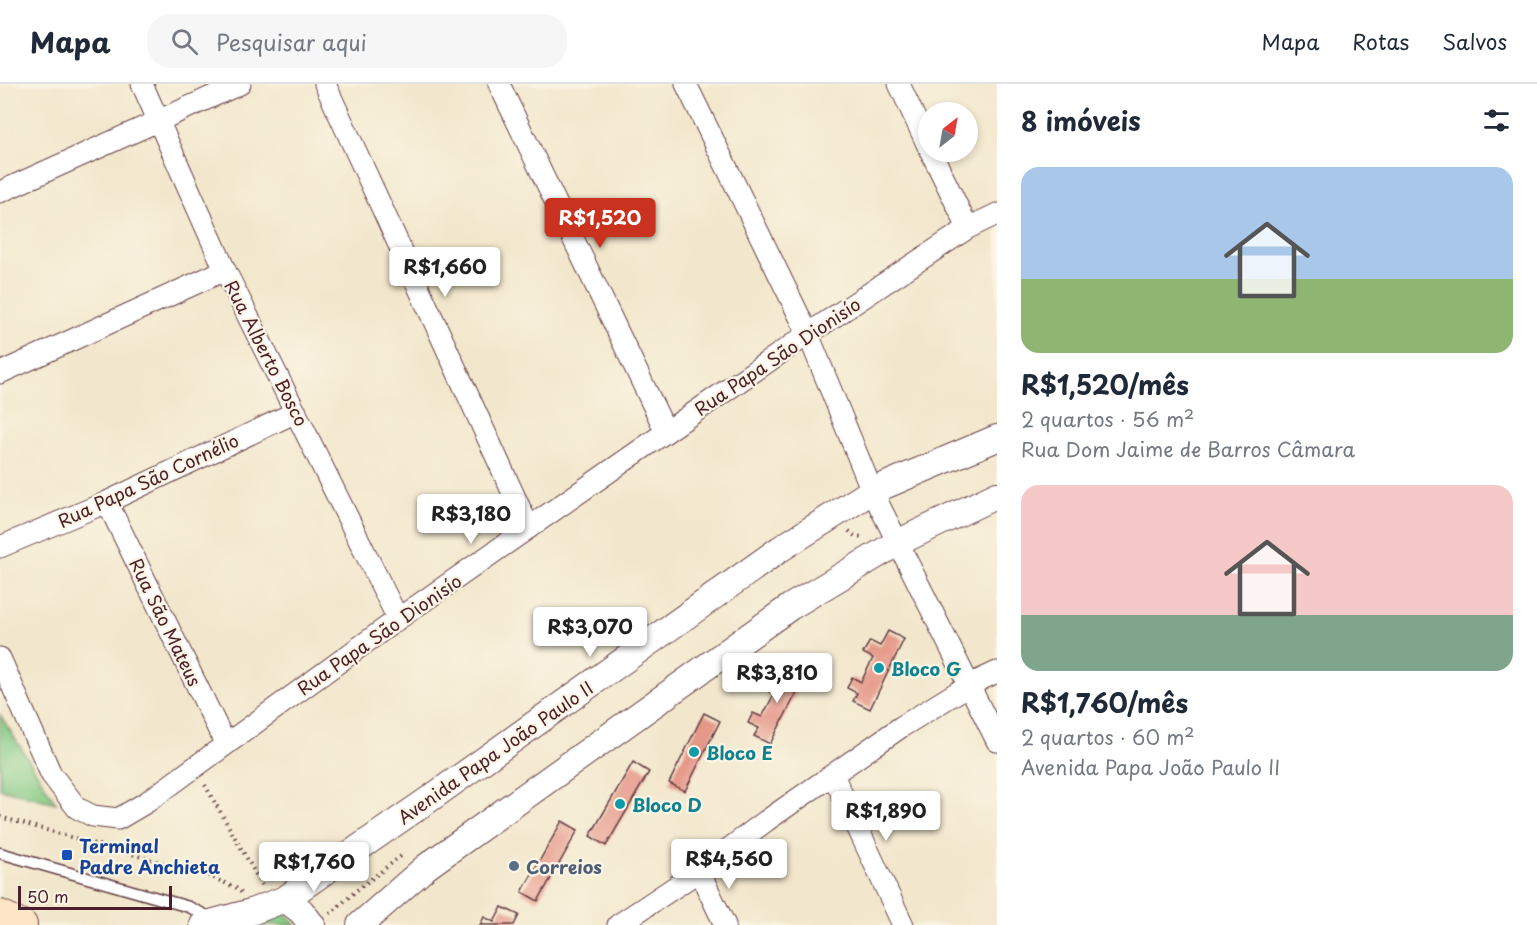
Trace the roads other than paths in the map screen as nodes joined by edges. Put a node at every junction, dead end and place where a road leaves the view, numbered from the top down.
1 (142, 84) edge
2 (240, 84) edge
3 (326, 84) edge
4 (499, 84) edge
5 (686, 84) edge
6 (899, 84) edge
7 (159, 121) junction
8 (918, 125) edge
9 (936, 162) edge
10 (0, 192) edge
11 (997, 214) edge
12 (968, 228) junction
13 (225, 270) junction
14 (808, 334) junction
15 (0, 373) edge
16 (296, 412) junction
17 (666, 432) junction
18 (997, 438) edge
19 (872, 491) junction
20 (997, 495) edge
21 (107, 502) junction
22 (529, 528) junction
23 (897, 543) junction
24 (0, 547) edge
25 (398, 619) junction
26 (2, 668) edge
27 (997, 672) edge
28 (969, 685) junction
29 (997, 741) edge
30 (225, 743) junction
31 (833, 775) junction
32 (0, 853) edge
33 (699, 871) junction
34 (270, 905) junction
35 (0, 915) edge
36 (209, 923) edge
37 (22, 925) edge
38 (312, 925) edge
39 (360, 925) edge
40 (618, 925) edge
41 (725, 925) edge
42 (903, 925) edge

1 - 7 street, Rua Alberto Bosco
2 - 7 street
3 - 22 street
4 - 17 street
5 - 14 street
6 - 8 street
7 - 10 street
7 - 13 street, Rua Alberto Bosco
9 - 12 street
11 - 12 street, Rua Papa São Dionisío
12 - 14 street, Rua Papa São Dionisío
13 - 15 street
13 - 16 street, Rua Alberto Bosco
14 - 17 street, Rua Papa São Dionisío
14 - 19 street
16 - 21 street, Rua Papa São Cornélio
16 - 25 street, Rua Alberto Bosco
17 - 22 street, Rua Papa São Dionisío
18 - 19 street, Avenida Papa João Paulo II
19 - 23 street
19 - 34 street, Avenida Papa João Paulo II
20 - 23 street
21 - 24 street, Rua Papa São Cornélio
21 - 30 street, Rua São Mateus
22 - 25 street, Rua Papa São Dionisío
23 - 28 street
23 - 39 street
25 - 30 street, Rua Papa São Dionisío
26 - 30 street, Rua Papa São Dionisío
27 - 28 street
28 - 29 street
28 - 31 street
31 - 33 street
31 - 42 street
32 - 36 lane
33 - 40 street
33 - 41 street
34 - 36 street, Avenida Papa João Paulo II
34 - 38 street
35 - 37 main road

